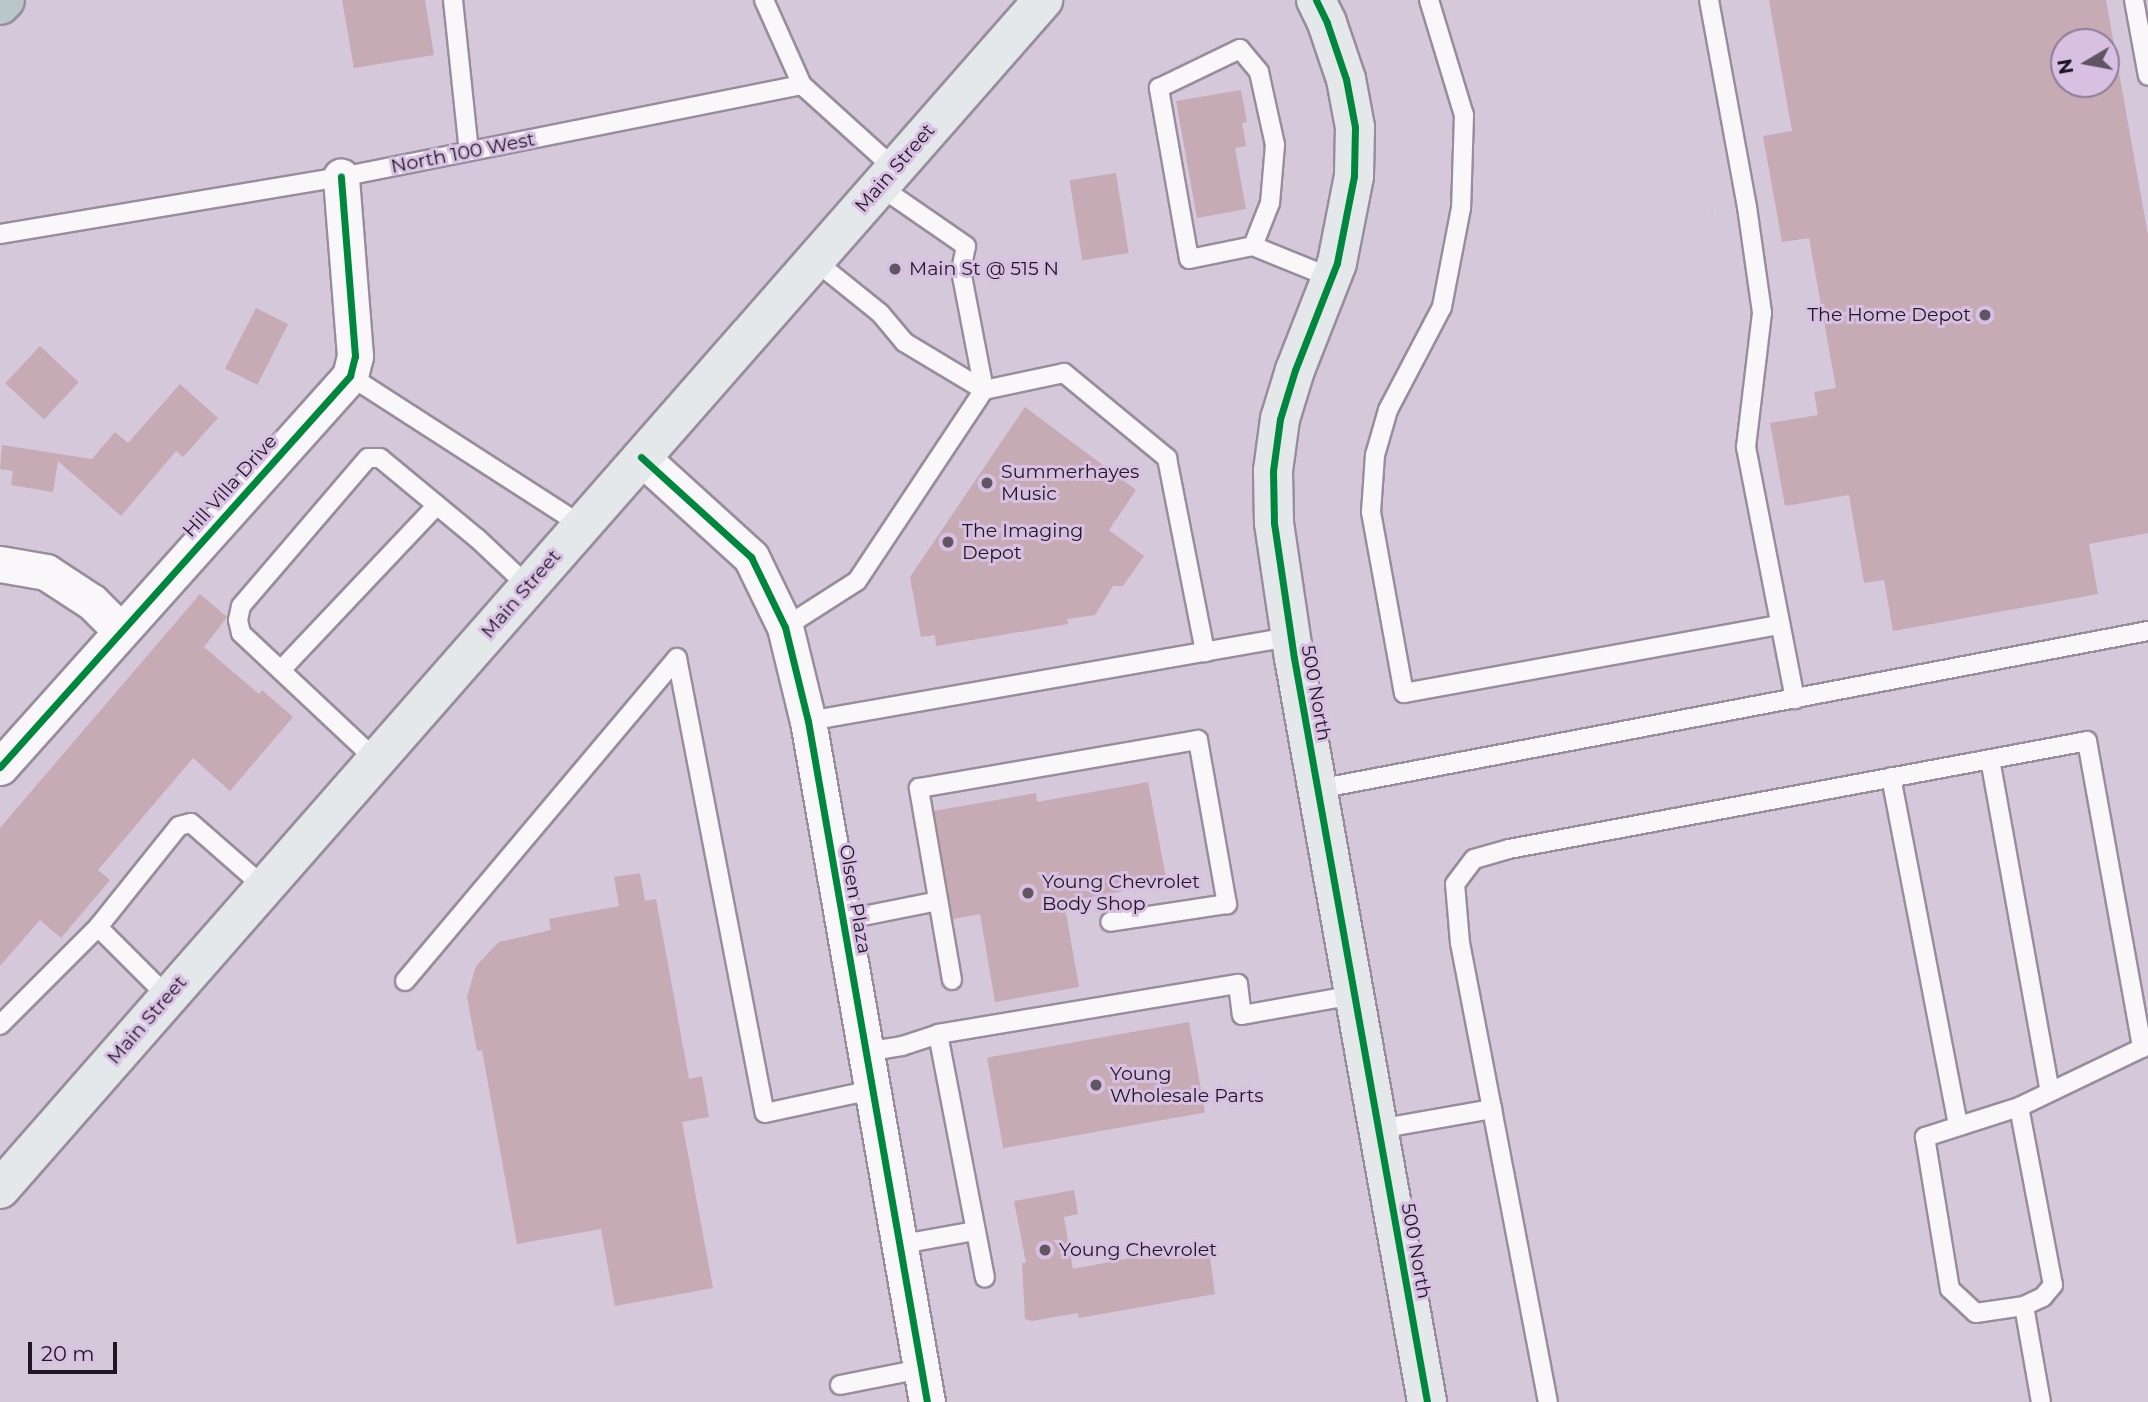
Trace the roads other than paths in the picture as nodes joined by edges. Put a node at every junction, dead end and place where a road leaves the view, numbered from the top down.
1 (5, 0) edge
2 (453, 0) edge
3 (764, 0) edge
4 (1043, 0) edge
5 (1316, 0) edge
6 (1429, 0) edge
7 (1709, 0) edge
8 (2134, 0) edge
9 (0, 5) edge
10 (2148, 76) edge
11 (802, 85) junction
12 (469, 151) junction
13 (341, 177) junction
14 (886, 177) junction
15 (0, 234) edge
16 (1253, 246) junction
17 (814, 260) junction
18 (1332, 278) junction
19 (350, 376) junction
20 (984, 390) junction
21 (641, 457) junction
22 (437, 505) junction
23 (581, 525) junction
24 (0, 564) edge
25 (529, 587) junction
26 (1780, 625) junction
27 (785, 627) junction
28 (121, 631) junction
29 (2148, 631) edge
30 (1290, 637) junction
31 (1205, 652) junction
32 (281, 670) junction
33 (1795, 699) junction
34 (808, 721) junction
35 (375, 759) junction
36 (1990, 759) junction
37 (0, 767) edge
38 (1891, 778) junction
39 (1318, 789) junction
40 (264, 887) junction
41 (937, 901) junction
42 (843, 920) junction
43 (1110, 922) dead end
44 (98, 927) junction
45 (952, 980) dead end
46 (405, 981) dead end
47 (1354, 995) junction
48 (168, 997) junction
49 (0, 1025) edge
50 (938, 1034) junction
51 (2145, 1047) edge
52 (865, 1052) junction
53 (871, 1090) junction
54 (2050, 1092) junction
55 (2019, 1107) junction
56 (1492, 1109) junction
57 (1958, 1125) junction
58 (1378, 1129) junction
59 (0, 1189) edge
60 (975, 1231) junction
61 (897, 1245) junction
62 (985, 1278) dead end
63 (2024, 1306) junction
64 (840, 1385) dead end
65 (924, 1385) edge
66 (1427, 1402) edge
67 (1548, 1402) edge
68 (2040, 1402) edge

1 - 9 highway
2 - 12 lane
3 - 11 lane
4 - 14 main road, Main Street
5 - 18 main road, 500 North
6 - 26 lane
7 - 26 lane
8 - 10 lane
11 - 12 lane, North 100 West
11 - 14 lane
12 - 13 lane, North 100 West
13 - 15 lane, North 100 West
13 - 19 street
14 - 17 main road, Main Street
14 - 20 lane
16 - 16 lane
16 - 18 lane
17 - 20 lane
17 - 21 main road, Main Street
18 - 30 main road, 500 North
19 - 23 lane
19 - 28 street, Hill Villa Drive
20 - 27 lane
20 - 31 lane
21 - 23 main road, Main Street
21 - 27 street, Olsen Plaza
22 - 25 lane
22 - 32 lane
22 - 32 lane
23 - 25 main road, Main Street
24 - 28 street
25 - 35 main road, Main Street
26 - 33 lane
27 - 34 street, Olsen Plaza
28 - 37 street, Hill Villa Drive
29 - 33 lane
30 - 31 lane
30 - 39 main road, 500 North
31 - 34 lane
32 - 35 lane
33 - 39 lane
34 - 42 street, Olsen Plaza
35 - 40 main road, Main Street
36 - 38 lane
36 - 51 lane
36 - 54 lane
38 - 56 lane
38 - 57 lane
39 - 47 main road, 500 North
40 - 44 lane
40 - 48 main road, Main Street
41 - 42 lane
41 - 43 lane
41 - 45 lane
42 - 52 street, Olsen Plaza
44 - 48 lane
44 - 49 lane
46 - 53 lane
47 - 50 lane
47 - 58 main road, 500 North
48 - 59 main road, Main Street
50 - 52 lane
50 - 60 lane
51 - 54 lane
52 - 53 street, Olsen Plaza
53 - 61 street, Olsen Plaza
54 - 55 lane
55 - 57 lane
55 - 63 lane
56 - 58 lane
56 - 67 lane
57 - 63 lane
58 - 66 main road, 500 North
60 - 61 lane
60 - 62 lane
61 - 65 street, Olsen Plaza
63 - 68 lane
64 - 65 lane

